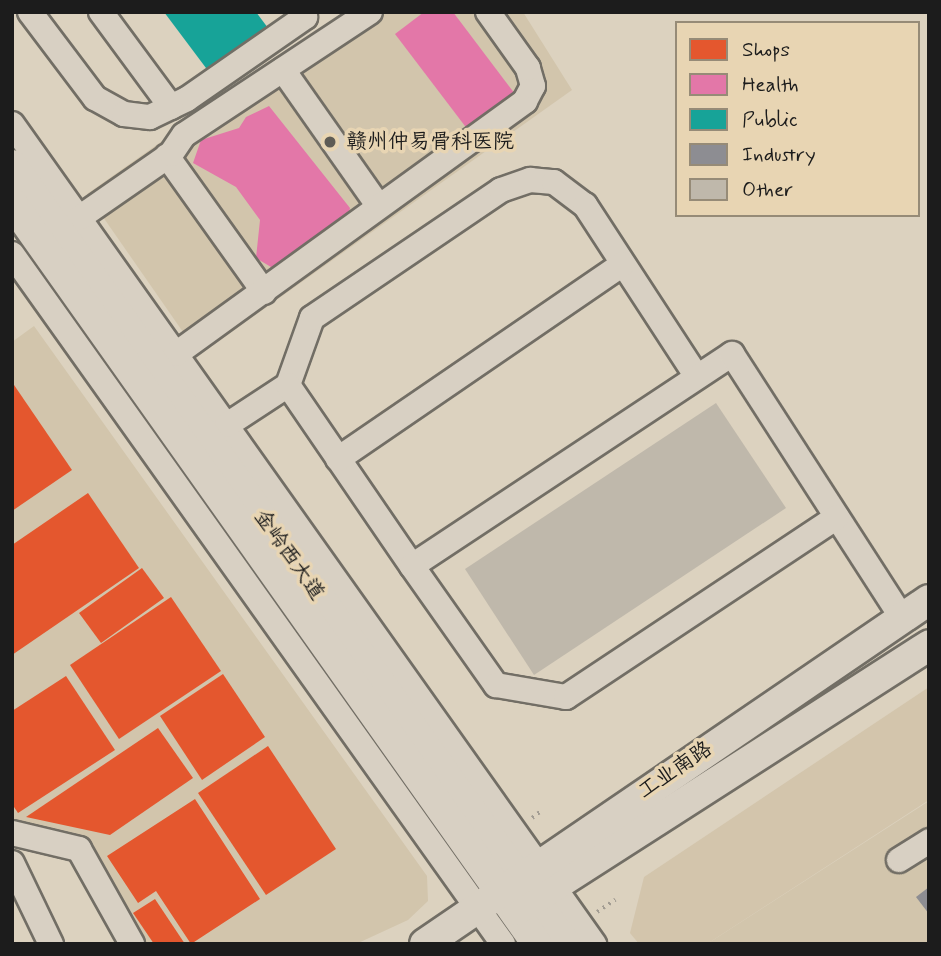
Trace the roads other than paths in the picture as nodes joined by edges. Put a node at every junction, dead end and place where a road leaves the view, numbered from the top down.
1 (30, 12) edge
2 (101, 12) edge
3 (302, 12) edge
4 (370, 12) edge
5 (488, 12) edge
6 (284, 70) junction
7 (171, 107) junction
8 (12, 124) edge
9 (167, 156) junction
10 (12, 165) edge
11 (12, 203) edge
12 (378, 205) junction
13 (79, 218) junction
14 (12, 254) edge
15 (623, 264) junction
16 (264, 292) junction
17 (176, 354) junction
18 (697, 377) junction
19 (288, 385) junction
20 (227, 425) junction
21 (338, 459) junction
22 (837, 517) junction
23 (412, 566) junction
24 (929, 600) edge
25 (902, 618) junction
26 (929, 645) edge
27 (12, 834) edge
28 (929, 841) edge
29 (899, 860) dead end
30 (12, 863) edge
31 (515, 895) junction
32 (432, 940) edge
33 (51, 944) edge
34 (132, 944) edge
35 (503, 944) edge
36 (537, 944) edge
37 (566, 944) edge
38 (594, 944) edge

1 - 7 street
2 - 7 street
3 - 7 street
4 - 6 street
5 - 12 street
6 - 9 street
6 - 12 street
8 - 13 street
9 - 13 street
9 - 16 street
10 - 31 main road, 金岭西大道
11 - 31 main road, 金岭西大道
12 - 16 street
13 - 17 street
14 - 31 street
15 - 18 street
15 - 19 street
15 - 21 street
16 - 17 street
17 - 20 street
18 - 22 street
18 - 23 street
19 - 20 street
19 - 21 street
20 - 31 street
21 - 23 street
22 - 23 street
22 - 25 street
24 - 25 main road, 工业南路
25 - 31 main road, 工业南路
26 - 31 main road, 工业南路
27 - 34 street
28 - 29 street
30 - 33 street
31 - 32 main road, 工业南路
31 - 35 street
31 - 36 main road, 金岭西大道
31 - 37 main road, 金岭西大道
31 - 38 street

